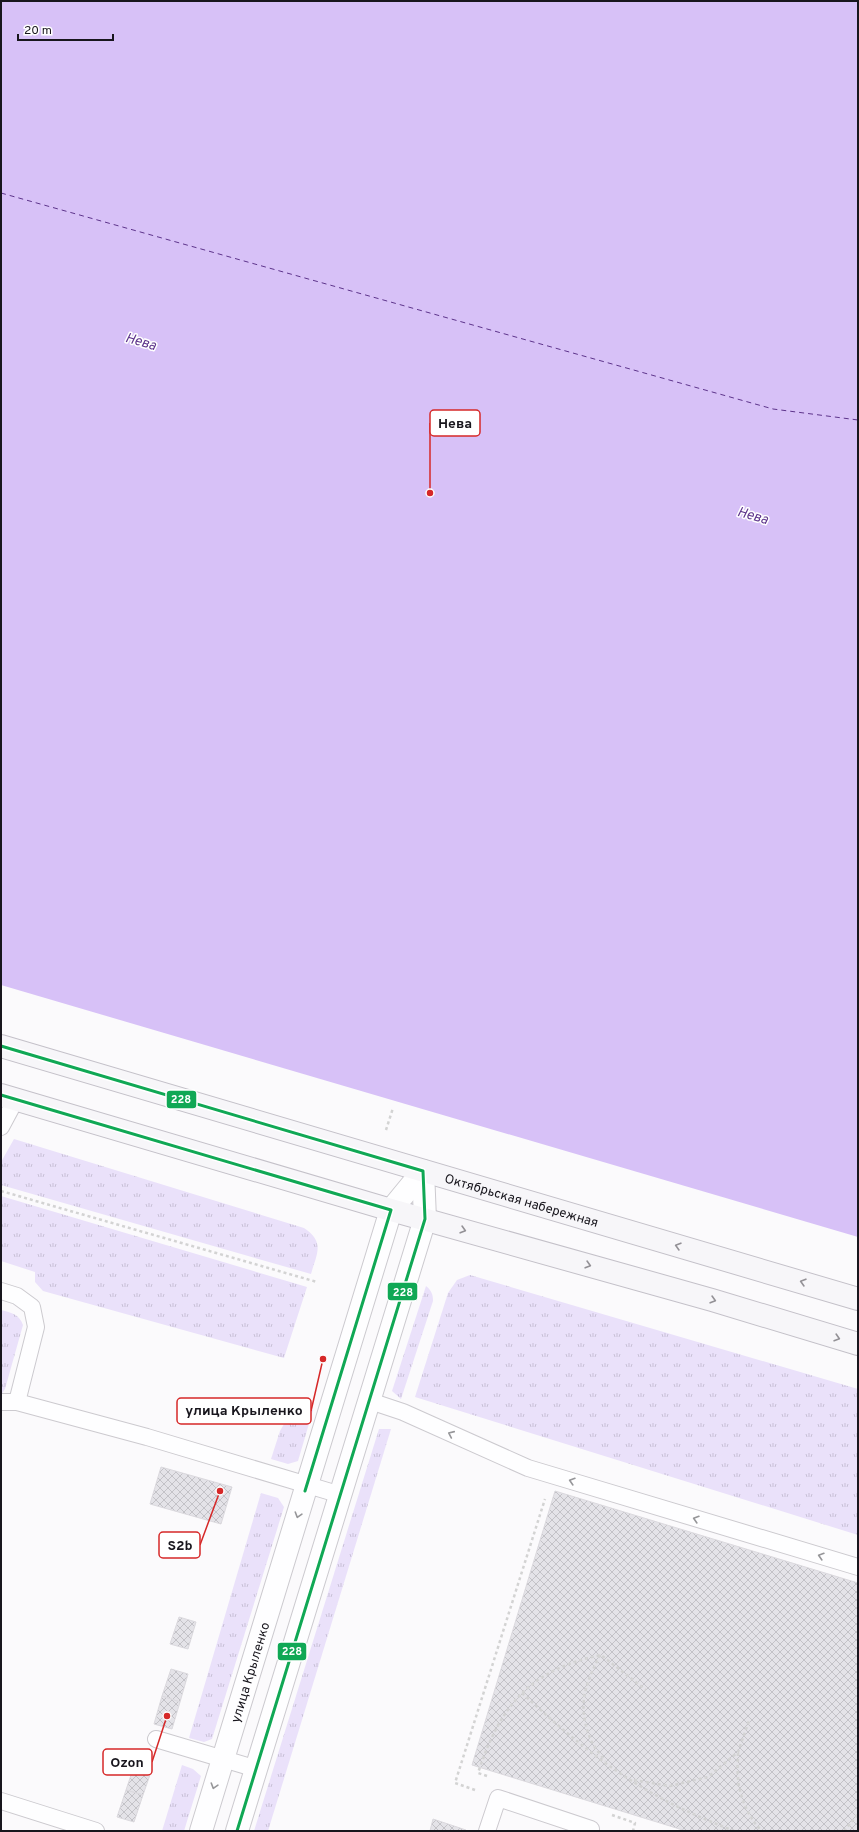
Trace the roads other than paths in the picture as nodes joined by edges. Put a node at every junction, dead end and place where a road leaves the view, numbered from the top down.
1 (1, 1046) edge
2 (9, 1097) edge
3 (1, 1127) edge
4 (423, 1171) junction
5 (391, 1210) junction
6 (425, 1219) junction
7 (1, 1291) edge
8 (858, 1298) edge
9 (858, 1344) edge
10 (370, 1401) junction
11 (1, 1402) edge
12 (17, 1402) junction
13 (307, 1484) junction
14 (342, 1495) junction
15 (858, 1567) edge
16 (156, 1739) dead end
17 (223, 1759) junction
18 (256, 1769) junction
19 (1, 1801) edge
20 (591, 1828) dead end
21 (96, 1831) edge
22 (201, 1831) edge
23 (237, 1831) edge
24 (486, 1831) edge

1 - 4 main road, Октябрьская набережная
2 - 3 lane
2 - 5 main road
4 - 5 street, улица Крыленко
4 - 6 street
8 -> 4 main road, Октябрьская набережная
5 - 6 main road
5 - 13 street, улица Крыленко
6 -> 9 main road
6 - 10 street
7 - 12 lane
10 - 14 street
15 -> 10 lane
11 - 12 lane
12 - 13 lane
13 - 14 lane
13 -> 17 street, улица Крыленко
14 - 18 street
16 - 17 lane
17 - 18 lane
17 -> 22 street, улица Крыленко
18 - 23 street
19 - 21 lane
20 - 24 lane

